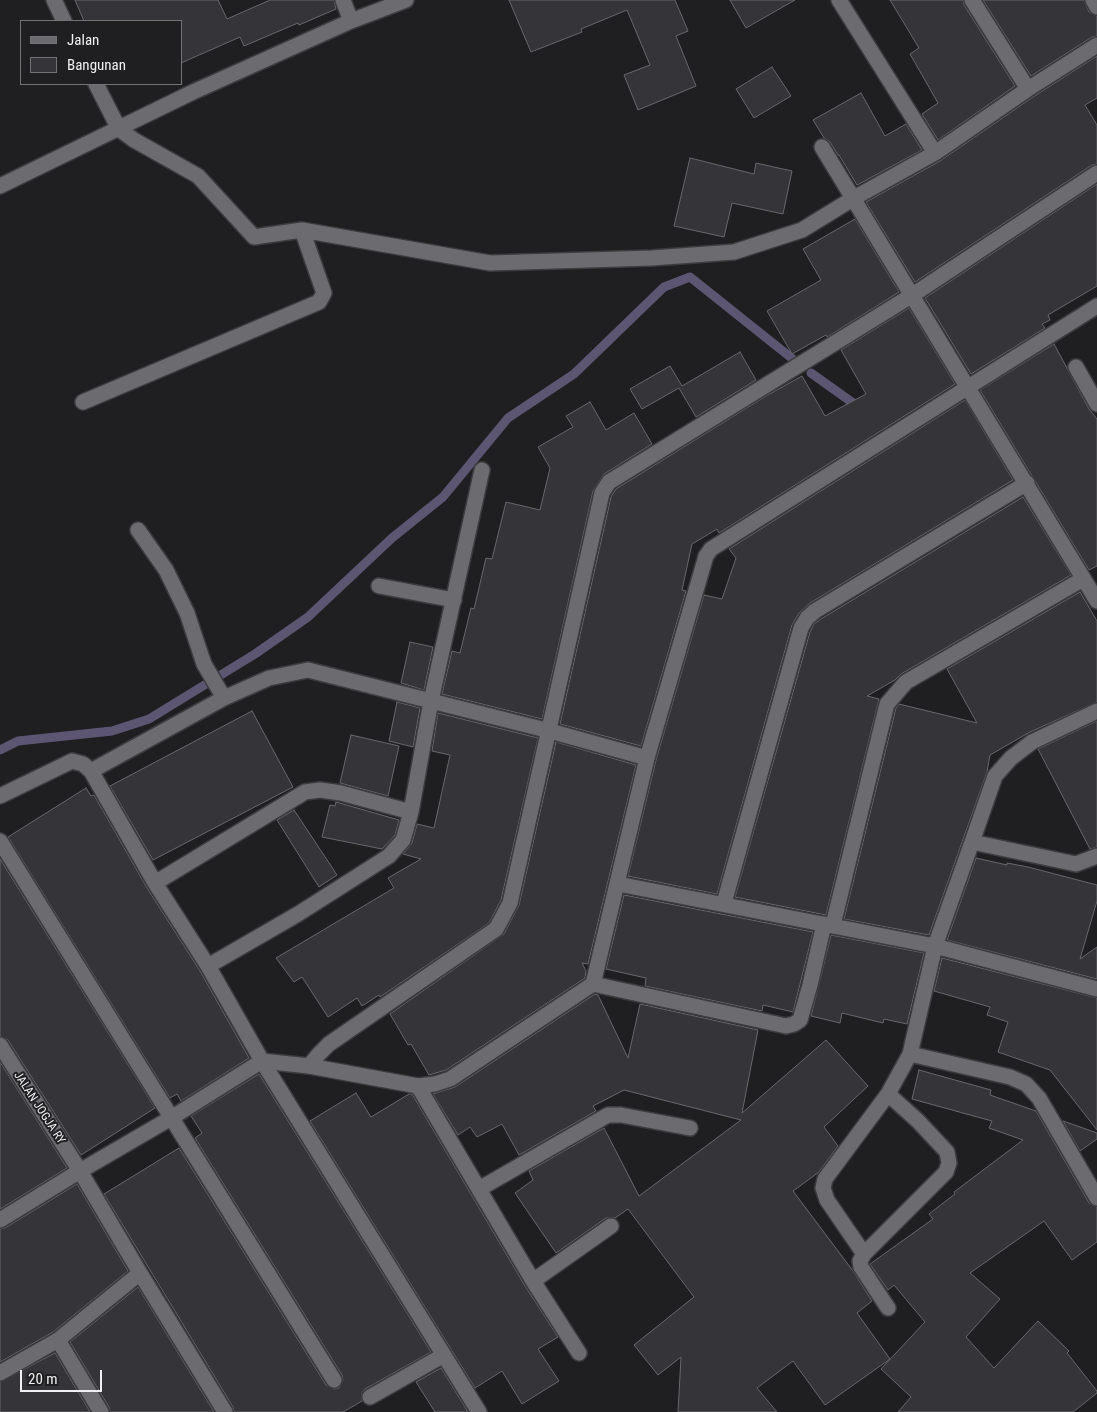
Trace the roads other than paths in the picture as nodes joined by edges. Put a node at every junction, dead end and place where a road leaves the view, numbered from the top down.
1 (54, 0) edge
2 (344, 0) edge
3 (406, 0) edge
4 (839, 0) edge
5 (972, 0) edge
6 (1093, 0) edge
7 (1097, 7) edge
8 (64, 20) edge
9 (351, 21) junction
10 (1097, 45) edge
11 (97, 85) edge
12 (1028, 89) junction
13 (119, 129) junction
14 (822, 147) dead end
15 (935, 153) junction
16 (1097, 173) edge
17 (0, 186) edge
18 (854, 198) junction
19 (302, 230) junction
20 (911, 296) junction
21 (1097, 306) edge
22 (1076, 367) dead end
23 (968, 387) junction
24 (83, 402) dead end
25 (1097, 404) edge
26 (482, 470) dead end
27 (1027, 482) junction
28 (138, 530) dead end
29 (1083, 579) junction
30 (378, 586) dead end
31 (454, 600) junction
32 (1097, 601) edge
33 (222, 694) junction
34 (431, 701) junction
35 (1097, 711) edge
36 (550, 731) junction
37 (648, 758) junction
38 (91, 771) junction
39 (0, 796) edge
40 (411, 812) junction
41 (0, 841) edge
42 (972, 842) junction
43 (1097, 856) edge
44 (155, 883) junction
45 (618, 884) junction
46 (724, 903) junction
47 (828, 924) junction
48 (935, 946) junction
49 (208, 966) junction
50 (593, 984) junction
51 (1097, 989) edge
52 (0, 1045) edge
53 (910, 1054) junction
54 (262, 1061) junction
55 (309, 1066) junction
56 (5, 1067) edge
57 (418, 1086) junction
58 (888, 1094) junction
59 (171, 1118) junction
60 (690, 1128) dead end
61 (80, 1171) junction
62 (479, 1189) junction
63 (1097, 1198) edge
64 (0, 1220) edge
65 (611, 1226) dead end
66 (864, 1254) junction
67 (140, 1273) junction
68 (533, 1280) junction
69 (888, 1308) dead end
70 (58, 1340) junction
71 (579, 1353) dead end
72 (444, 1356) junction
73 (0, 1373) edge
74 (334, 1380) dead end
75 (370, 1397) dead end
76 (101, 1412) edge
77 (225, 1412) edge
78 (479, 1412) edge

1 - 8 street
2 - 9 street
3 - 9 street
4 - 15 street
5 - 12 street
6 - 7 street
9 - 13 street
10 - 12 street
11 - 13 street
12 - 15 street
13 - 17 street
13 - 19 street
14 - 18 street
15 - 18 street
16 - 20 street
18 - 19 street
18 - 20 street
19 - 24 street
20 - 23 street
20 - 36 street
21 - 23 street
22 - 25 street
23 - 27 street
23 - 37 street
26 - 31 street
27 - 29 street
27 - 46 street
28 - 33 street
29 - 32 street
29 - 47 street
30 - 31 street
31 - 34 street
33 - 34 street
33 - 38 street
34 - 36 street
34 - 40 street
35 - 42 street
36 - 37 street
36 - 55 street
37 - 45 street
38 - 39 street
38 - 44 street
40 - 44 street
40 - 49 street
41 - 59 street
42 - 43 street
42 - 48 street
44 - 49 street
45 - 46 street
45 - 50 street
46 - 47 street
47 - 48 street
47 - 50 street
48 - 51 street
48 - 53 street
49 - 54 street
50 - 57 street
52 - 56 street, JALAN JOGJA RY
53 - 58 street
53 - 63 street
54 - 55 street
54 - 59 street
54 - 72 street
55 - 57 street
56 - 61 street, JALAN JOGJA RY
57 - 62 street
58 - 66 street
58 - 66 street
59 - 61 street
59 - 74 street
60 - 62 street
61 - 64 street
61 - 67 street, JALAN JOGJA RY
62 - 68 street
65 - 68 street
66 - 69 street
67 - 70 street
67 - 77 street, JALAN JOGJA RY
68 - 71 street
70 - 73 street
70 - 76 street
72 - 75 street
72 - 78 street

